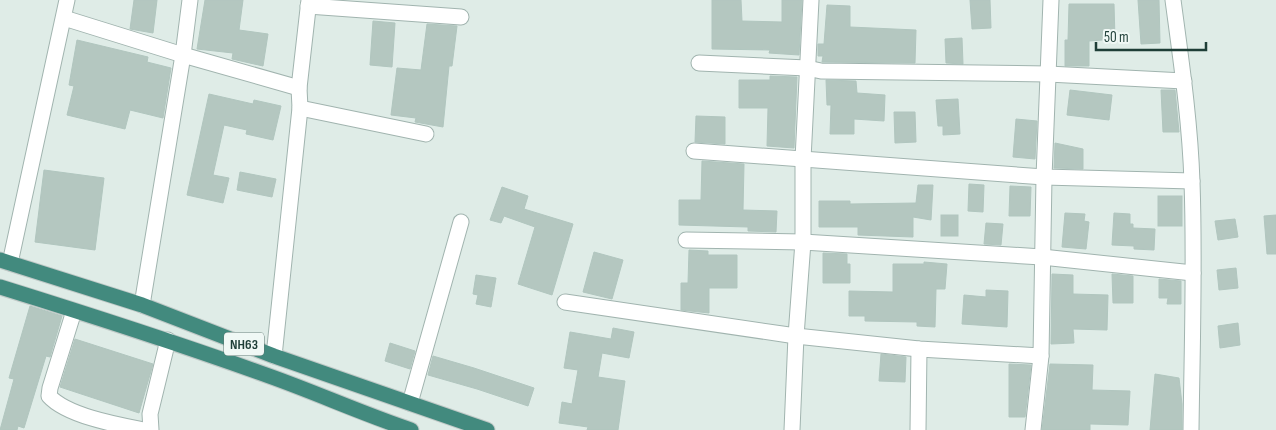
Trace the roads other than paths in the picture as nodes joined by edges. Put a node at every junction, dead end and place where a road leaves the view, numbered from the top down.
1 (67, 0) edge
2 (190, 0) edge
3 (811, 0) edge
4 (1051, 0) edge
5 (1173, 0) edge
6 (309, 3) edge
7 (461, 17) dead end
8 (64, 18) junction
9 (183, 55) junction
10 (698, 63) dead end
11 (807, 68) junction
12 (1048, 74) junction
13 (1184, 81) junction
14 (299, 88) junction
15 (300, 108) junction
16 (426, 134) dead end
17 (694, 151) dead end
18 (803, 159) junction
19 (1044, 177) junction
20 (1192, 181) junction
21 (461, 222) dead end
22 (686, 240) dead end
23 (803, 242) junction
24 (1042, 257) junction
25 (5, 262) edge
26 (1193, 273) junction
27 (1, 291) edge
28 (565, 302) dead end
29 (142, 305) junction
30 (74, 311) junction
31 (796, 336) junction
32 (168, 340) junction
33 (919, 349) junction
34 (274, 356) junction
35 (1041, 356) junction
36 (410, 403) junction
37 (92, 425) edge
38 (144, 430) edge
39 (150, 430) edge
40 (411, 430) edge
41 (487, 430) edge
42 (792, 430) edge
43 (918, 430) edge
44 (1033, 430) edge
45 (1192, 430) edge

1 - 8 street
2 - 9 street
3 - 11 street
4 - 12 street
5 - 13 street
6 - 7 street
6 - 14 street
8 - 9 street
8 - 25 street
9 - 14 street
9 - 29 street
10 - 11 street
11 - 12 street
11 - 18 street
12 - 13 street
12 - 19 street
13 - 20 street
14 - 15 street
15 - 16 street
15 - 34 street
17 - 18 street
18 - 19 street
18 - 23 street
19 - 20 street
19 - 24 street
20 - 26 street
21 - 36 street
22 - 23 street
23 - 24 street
23 - 31 street
24 - 26 street
24 - 35 street
25 - 29 highway, NH63
26 - 45 street
27 - 30 highway, NH63
28 - 31 street
29 - 34 highway, NH63
30 - 32 highway, NH63
30 - 37 street
31 - 33 street
31 - 42 street
32 - 39 street
32 - 40 highway, NH63
33 - 35 street
33 - 43 street
34 - 36 highway, NH63
35 - 44 street
36 - 41 highway, NH63
37 - 38 street

